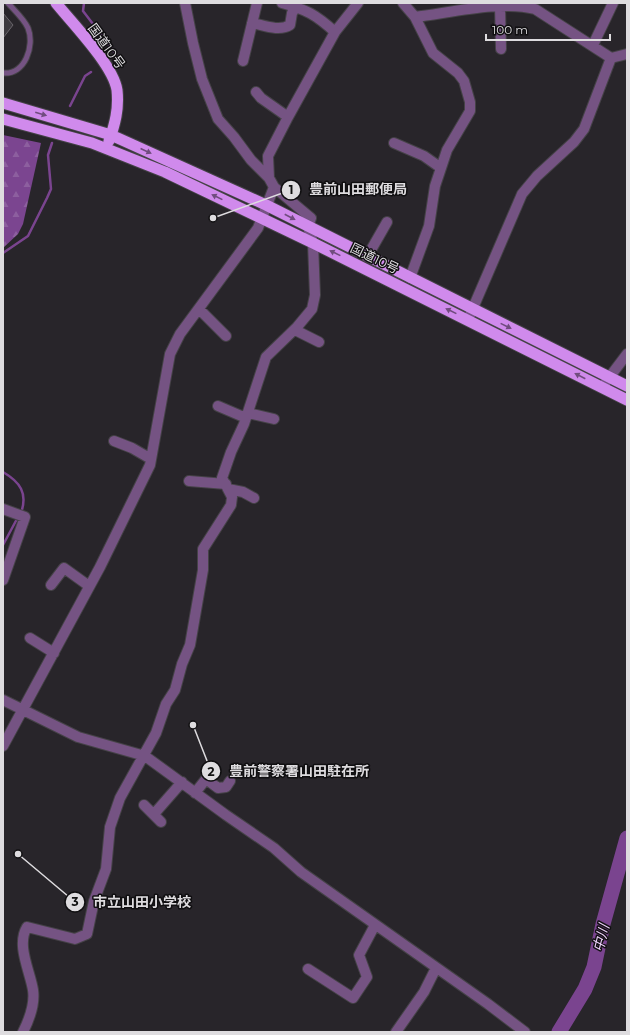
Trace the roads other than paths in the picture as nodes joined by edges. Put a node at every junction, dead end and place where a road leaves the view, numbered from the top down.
1 (8, 3) edge
2 (56, 3) edge
3 (185, 3) edge
4 (257, 3) edge
5 (282, 3) edge
6 (358, 3) edge
7 (404, 3) edge
8 (613, 3) edge
9 (500, 6) junction
10 (296, 7) junction
11 (415, 18) junction
12 (252, 23) junction
13 (335, 32) junction
14 (593, 45) junction
15 (501, 49) dead end
16 (627, 54) edge
17 (611, 58) junction
18 (243, 61) dead end
19 (3, 73) edge
20 (256, 92) dead end
21 (3, 103) edge
22 (288, 117) junction
23 (3, 119) edge
24 (111, 135) junction
25 (394, 143) dead end
26 (107, 148) junction
27 (441, 168) junction
28 (271, 182) junction
29 (266, 204) junction
30 (261, 218) junction
31 (387, 222) dead end
32 (308, 227) junction
33 (313, 243) junction
34 (367, 257) junction
35 (410, 278) junction
36 (198, 309) junction
37 (473, 309) junction
38 (468, 320) junction
39 (294, 330) junction
40 (226, 336) dead end
41 (319, 342) dead end
42 (627, 354) edge
43 (609, 377) junction
44 (627, 386) edge
45 (602, 387) junction
46 (627, 400) edge
47 (218, 406) dead end
48 (247, 415) junction
49 (274, 419) dead end
50 (114, 441) dead end
51 (151, 459) junction
52 (189, 481) dead end
53 (227, 487) junction
54 (254, 498) dead end
55 (3, 509) edge
56 (3, 580) edge
57 (51, 586) dead end
58 (89, 586) junction
59 (30, 638) dead end
60 (54, 652) junction
61 (3, 700) edge
62 (24, 709) junction
63 (3, 746) edge
64 (145, 756) junction
65 (230, 781) dead end
66 (182, 782) junction
67 (195, 793) junction
68 (144, 805) dead end
69 (375, 925) junction
70 (436, 968) junction
71 (308, 969) dead end
72 (23, 1032) edge
73 (396, 1032) edge
74 (525, 1032) edge

1 - 19 lane
2 - 24 highway, 国道10号
3 - 28 street
4 - 12 street
5 - 10 street
6 - 13 street
7 - 11 street
8 - 14 street
9 - 11 street
9 - 14 street
9 - 15 street
10 - 12 street
10 - 13 street
11 - 27 street
12 - 18 street
13 - 22 street
14 - 17 street
16 - 17 street
17 - 37 street
20 - 22 street
21 -> 24 highway, 国道10号
22 - 28 street
23 - 26 highway, 国道10号
24 - 26 highway, 国道10号
24 -> 29 highway, 国道10号
25 - 27 street
30 -> 26 highway, 国道10号
27 - 35 street
28 - 29 street
28 - 32 street
29 - 30 street
29 -> 32 highway, 国道10号
30 - 33 highway, 国道10号
30 - 36 street
31 - 34 street
32 - 33 street
32 - 34 highway, 国道10号
38 -> 33 highway, 国道10号
33 - 39 street
34 - 35 highway, 国道10号
35 - 37 highway, 国道10号
36 - 40 street
36 - 51 street
37 - 38 street
37 -> 43 highway, 国道10号
45 -> 38 highway, 国道10号
39 - 41 street
39 - 48 street
42 - 43 street
43 - 44 highway, 国道10号
43 - 45 street
45 - 46 highway, 国道10号
47 - 48 street
48 - 49 street
48 - 53 street
50 - 51 street
51 - 58 street
52 - 53 street
53 - 54 street
53 - 64 street
55 - 56 street
57 - 58 street
58 - 60 street
59 - 60 street
60 - 62 street
61 - 62 street
62 - 63 street
62 - 64 street
64 - 66 street
64 - 72 street
65 - 67 street
66 - 67 street
66 - 68 street
67 - 69 street
69 - 70 street
69 - 71 street
70 - 73 street
70 - 74 street

